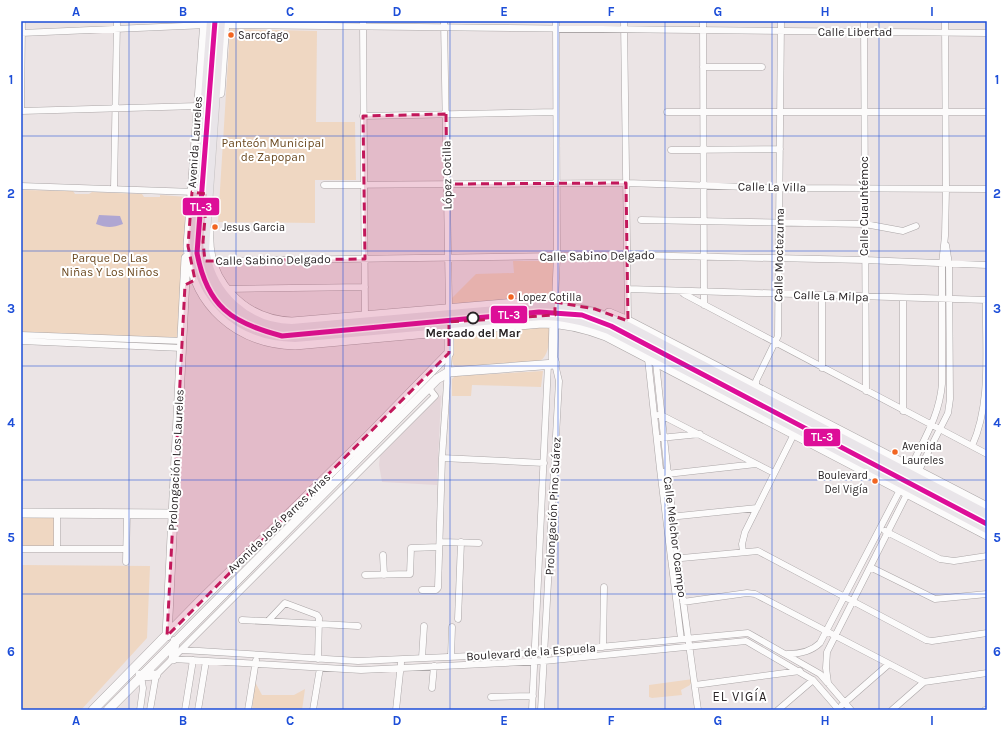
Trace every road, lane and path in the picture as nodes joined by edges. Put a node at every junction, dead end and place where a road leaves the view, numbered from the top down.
1 (22, 21) edge
2 (116, 21) edge
3 (444, 21) edge
4 (556, 21) edge
5 (624, 21) edge
6 (703, 21) edge
7 (781, 21) edge
8 (864, 21) edge
9 (945, 21) edge
10 (216, 23) edge
11 (274, 23) edge
12 (363, 24) edge
13 (116, 28) junction
14 (445, 28) junction
15 (556, 29) junction
16 (624, 30) junction
17 (703, 31) junction
18 (781, 31) junction
19 (864, 32) junction
20 (945, 32) junction
21 (22, 33) edge
22 (987, 33) edge
23 (703, 67) junction
24 (762, 67) dead end
25 (208, 84) junction
26 (199, 94) junction
27 (198, 106) junction
28 (116, 108) junction
29 (21, 111) edge
30 (556, 112) junction
31 (667, 112) dead end
32 (703, 112) junction
33 (780, 112) junction
34 (864, 112) junction
35 (945, 112) junction
36 (987, 112) edge
37 (446, 114) junction
38 (363, 116) junction
39 (703, 149) junction
40 (780, 149) junction
41 (671, 150) dead end
42 (626, 182) junction
43 (557, 183) junction
44 (364, 184) junction
45 (447, 184) junction
46 (324, 185) dead end
47 (704, 185) junction
48 (21, 186) edge
49 (780, 188) junction
50 (864, 188) junction
51 (946, 188) junction
52 (987, 188) edge
53 (114, 189) junction
54 (202, 193) junction
55 (641, 220) dead end
56 (704, 221) junction
57 (779, 222) junction
58 (865, 224) junction
59 (916, 226) dead end
60 (945, 236) junction
61 (188, 246) junction
62 (627, 255) junction
63 (557, 256) junction
64 (704, 256) junction
65 (448, 258) junction
66 (779, 258) junction
67 (365, 259) junction
68 (865, 260) junction
69 (209, 261) junction
70 (942, 264) junction
71 (949, 264) junction
72 (987, 265) edge
73 (197, 284) junction
74 (185, 285) junction
75 (364, 287) junction
76 (226, 289) junction
77 (628, 289) junction
78 (681, 291) junction
79 (704, 292) junction
80 (778, 294) junction
81 (822, 296) junction
82 (865, 297) junction
83 (903, 298) junction
84 (941, 299) junction
85 (948, 300) junction
86 (986, 300) edge
87 (704, 305) junction
88 (555, 312) junction
89 (449, 319) junction
90 (628, 321) junction
91 (365, 326) junction
92 (21, 335) edge
93 (21, 341) edge
94 (776, 343) junction
95 (183, 344) junction
96 (449, 353) junction
97 (652, 361) junction
98 (551, 364) junction
99 (822, 368) junction
100 (449, 372) junction
101 (428, 387) junction
102 (756, 387) junction
103 (866, 391) junction
104 (903, 410) junction
105 (661, 415) junction
106 (654, 416) junction
107 (932, 426) junction
108 (941, 430) junction
109 (381, 434) junction
110 (700, 434) junction
111 (794, 434) junction
112 (656, 438) junction
113 (664, 438) junction
114 (388, 442) junction
115 (972, 446) junction
116 (364, 451) junction
117 (987, 454) edge
118 (442, 458) junction
119 (372, 459) junction
120 (544, 463) junction
121 (757, 464) junction
122 (660, 469) junction
123 (914, 472) junction
124 (774, 473) junction
125 (667, 474) junction
126 (906, 489) junction
127 (312, 503) junction
128 (987, 507) edge
129 (757, 508) junction
130 (321, 510) junction
131 (21, 513) edge
132 (57, 513) junction
133 (127, 514) junction
134 (173, 514) junction
135 (987, 515) edge
136 (673, 516) junction
137 (666, 517) junction
138 (288, 528) junction
139 (880, 528) junction
140 (987, 528) edge
141 (888, 532) junction
142 (987, 535) edge
143 (296, 536) junction
144 (460, 542) junction
145 (479, 543) dead end
146 (439, 544) junction
147 (21, 549) edge
148 (57, 549) junction
149 (126, 549) junction
150 (743, 552) junction
151 (383, 555) dead end
152 (987, 556) edge
153 (678, 558) junction
154 (256, 559) junction
155 (671, 559) junction
156 (126, 562) dead end
157 (264, 567) junction
158 (870, 567) junction
159 (365, 575) dead end
160 (384, 575) junction
161 (604, 586) dead end
162 (422, 590) dead end
163 (987, 594) edge
164 (844, 597) junction
165 (200, 601) junction
166 (852, 601) junction
167 (683, 602) junction
168 (458, 619) dead end
169 (242, 620) dead end
170 (268, 621) junction
171 (318, 624) junction
172 (358, 626) dead end
173 (424, 626) dead end
174 (452, 627) dead end
175 (187, 629) junction
176 (827, 631) junction
177 (987, 633) edge
178 (167, 636) junction
179 (835, 636) junction
180 (688, 638) junction
181 (681, 639) junction
182 (176, 640) junction
183 (773, 646) junction
184 (603, 647) junction
185 (690, 647) junction
186 (183, 650) junction
187 (536, 653) junction
188 (544, 653) junction
189 (769, 653) junction
190 (786, 654) junction
191 (257, 655) junction
192 (451, 657) junction
193 (316, 658) junction
194 (401, 658) junction
195 (422, 658) junction
196 (173, 659) junction
197 (193, 660) junction
198 (206, 661) junction
199 (544, 661) junction
200 (535, 662) junction
201 (255, 664) junction
202 (889, 664) junction
203 (138, 665) junction
204 (434, 666) junction
205 (400, 667) junction
206 (320, 668) junction
207 (800, 671) junction
208 (987, 673) edge
209 (156, 675) junction
210 (141, 676) junction
211 (813, 680) junction
212 (924, 682) junction
213 (828, 683) junction
214 (695, 685) junction
215 (432, 688) dead end
216 (533, 696) junction
217 (491, 697) dead end
218 (844, 702) junction
219 (837, 709) edge
220 (93, 710) edge
221 (108, 710) edge
222 (140, 710) edge
223 (150, 710) edge
224 (185, 710) edge
225 (198, 710) edge
226 (248, 710) edge
227 (313, 710) edge
228 (396, 710) edge
229 (532, 710) edge
230 (541, 710) edge
231 (698, 710) edge
232 (778, 710) edge
233 (851, 710) edge
234 (892, 710) edge

1 - 21 street
2 - 13 street
3 - 14 street, López Cotilla
4 - 15 street
5 - 16 street
6 - 17 street
7 - 18 street, Calle Moctezuma
8 - 19 street, Calle Cuauhtémoc
9 - 20 street
10 - 11 street, Calle Libertad
10 - 13 street, Calle Libertad
10 - 25 main road, Avenida Laureles
10 - 26 main road, Avenida Laureles
10 - 54 main road, Avenida Laureles
11 - 12 street, Calle Libertad
12 - 14 street, Calle Libertad
12 - 38 street
13 - 21 street, Calle Libertad
13 - 28 street
14 - 15 street, Calle Libertad
14 - 37 street, López Cotilla
15 - 16 street, Calle Libertad
15 - 30 street
16 - 17 street, Calle Libertad
16 - 42 street
17 - 18 street, Calle Libertad
17 - 23 street
18 - 19 street, Calle Libertad
18 - 33 street, Calle Moctezuma
19 - 20 street, Calle Libertad
19 - 34 street, Calle Cuauhtémoc
20 - 22 street, Calle Libertad
20 - 35 street
21 - 29 street
23 - 24 street
23 - 32 street
25 - 26 main road
25 - 54 main road, Avenida Laureles
26 - 27 main road, Avenida Laureles
27 - 28 street
27 - 54 main road, Avenida Laureles
28 - 29 street
28 - 53 street
30 - 37 street
30 - 43 street
31 - 32 street
32 - 33 street
32 - 39 street
33 - 34 street
33 - 40 street, Calle Moctezuma
34 - 35 street
34 - 50 street, Calle Cuauhtémoc
35 - 36 street
35 - 51 street
37 - 38 street
37 - 45 street, López Cotilla
38 - 44 street
39 - 40 street
39 - 41 street
39 - 47 street
40 - 49 street, Calle Moctezuma
42 - 43 street, Calle La Villa
42 - 47 street, Calle La Villa
42 - 62 street
43 - 45 street, Calle La Villa
43 - 63 street
44 - 45 street, Calle La Villa
44 - 46 street, Calle La Villa
44 - 67 street
45 - 65 street, López Cotilla
47 - 49 street, Calle La Villa
47 - 56 street
48 - 53 street
49 - 50 street, Calle La Villa
49 - 57 street, Calle Moctezuma
50 - 51 street, Calle La Villa
50 - 58 street, Calle Cuauhtémoc
51 - 52 street, Calle La Villa
51 - 60 street
53 - 54 street
54 - 61 main road, Avenida Laureles
54 - 69 main road, Avenida Laureles
54 - 91 main road, Avenida Laureles
55 - 56 street
56 - 57 street
56 - 64 street
57 - 58 street
57 - 66 street, Calle Moctezuma
58 - 59 street
58 - 68 street, Calle Cuauhtémoc
60 - 70 street
60 - 71 street
61 - 73 main road, Avenida Laureles
61 - 74 main road, Prolongación Los Laureles
62 - 63 street, Calle Sabino Delgado
62 - 64 street, Calle Sabino Delgado
62 - 77 street
63 - 65 street, Calle Sabino Delgado
63 - 88 street
64 - 66 street, Calle Sabino Delgado
64 - 79 street
65 - 67 street, Calle Sabino Delgado
65 - 89 street, López Cotilla
66 - 68 street, Calle Sabino Delgado
66 - 80 street, Calle Moctezuma
67 - 69 street, Calle Sabino Delgado
67 - 75 street
68 - 70 street, Calle Sabino Delgado
68 - 82 street, Calle Cuauhtémoc
69 - 76 main road, Avenida Laureles
69 - 91 main road, Avenida Laureles
70 - 71 street, Calle Sabino Delgado
70 - 84 street
71 - 72 street, Calle Sabino Delgado
71 - 85 street
73 - 74 main road
73 - 91 main road, Avenida Laureles
74 - 95 main road, Prolongación Los Laureles
75 - 76 street
75 - 91 street
76 - 91 main road, Avenida Laureles
77 - 78 street, Calle La Milpa
77 - 90 street
78 - 79 street, Calle La Milpa
78 - 87 street
79 - 80 street, Calle La Milpa
79 - 87 street
80 - 81 street, Calle La Milpa
80 - 94 street, Calle Moctezuma
81 - 82 street, Calle La Milpa
81 - 99 street
82 - 83 street, Calle La Milpa
82 - 103 street, Calle Cuauhtémoc
83 - 84 street, Calle La Milpa
83 - 104 street
84 - 85 street, Calle La Milpa
84 - 107 street
85 - 86 street, Calle La Milpa
85 - 108 street
86 - 115 street
87 - 94 street
88 - 89 main road, Avenida Laureles
88 - 89 main road, Avenida Laureles
88 - 90 main road, Avenida Laureles
88 - 97 main road, Avenida Laureles
88 - 98 main road, Prolongación Pino Suárez
88 - 123 main road, Avenida Laureles
88 - 126 main road, Avenida Laureles
89 - 91 main road, Avenida Laureles
89 - 91 main road, Avenida Laureles
89 - 96 main road
90 - 102 main road, Avenida Laureles
92 - 95 street
93 - 95 street
94 - 99 street
94 - 102 street, Calle Moctezuma
95 - 134 main road, Prolongación Los Laureles
96 - 100 street
96 - 165 main road, Avenida José Parres Arias
97 - 105 street, Calle Melchor Ocampo
97 - 106 street, Calle Melchor Ocampo
97 - 111 main road, Avenida Laureles
98 - 100 main road, Avenida José Parres Arias
98 - 120 street, Prolongación Pino Suárez
98 - 188 street, Prolongación Pino Suárez
99 - 103 street
100 - 101 main road, Avenida José Parres Arias
100 - 118 street
101 - 109 main road, Avenida José Parres Arias
101 - 114 street, Avenida José Parres Arias
102 - 123 main road, Avenida Laureles
103 - 104 street
104 - 107 street
105 - 106 street
105 - 110 street
105 - 113 street, Calle Melchor Ocampo
106 - 112 street, Calle Melchor Ocampo
107 - 108 street
107 - 123 street
108 - 115 street
108 - 123 street
109 - 114 street
109 - 116 main road, Avenida José Parres Arias
110 - 113 street
110 - 121 street
111 - 124 street
111 - 126 main road, Avenida Laureles
112 - 113 street
112 - 122 street, Calle Melchor Ocampo
113 - 125 street, Calle Melchor Ocampo
114 - 119 street, Avenida José Parres Arias
115 - 117 street
116 - 119 street
116 - 127 main road, Avenida José Parres Arias
118 - 120 street
118 - 146 street
119 - 130 street, Avenida José Parres Arias
120 - 187 street, Prolongación Pino Suárez
121 - 124 street
121 - 125 street
122 - 125 street
122 - 137 street, Calle Melchor Ocampo
123 - 126 street
123 - 126 street
123 - 128 main road, Avenida Laureles
123 - 135 main road, Avenida Laureles
124 - 129 street
125 - 136 street, Calle Melchor Ocampo
126 - 139 street
126 - 140 main road, Avenida Laureles
126 - 141 street
126 - 142 main road, Avenida Laureles
127 - 130 street
127 - 138 main road, Avenida José Parres Arias
129 - 136 street
129 - 150 street
130 - 143 street, Avenida José Parres Arias
131 - 132 main road
132 - 133 main road
132 - 148 street
133 - 134 main road
133 - 149 street
134 - 178 main road, Prolongación Los Laureles
136 - 137 street
136 - 153 street, Calle Melchor Ocampo
137 - 155 street, Calle Melchor Ocampo
138 - 143 street
138 - 154 main road, Avenida José Parres Arias
139 - 141 street
139 - 164 street
141 - 152 street
141 - 158 street
143 - 157 street, Avenida José Parres Arias
144 - 145 street
144 - 146 street
144 - 168 street
146 - 160 street
146 - 162 street
147 - 148 street
148 - 149 street
149 - 156 street
150 - 153 street
150 - 164 street
151 - 160 street
153 - 155 street
153 - 167 street, Calle Melchor Ocampo
154 - 157 street
154 - 175 main road, Avenida José Parres Arias
155 - 181 street, Calle Melchor Ocampo
157 - 186 street, Avenida José Parres Arias
158 - 163 street
158 - 166 street
159 - 160 street
161 - 184 street
164 - 166 street
164 - 176 street
165 - 175 main road
165 - 178 main road, Avenida José Parres Arias
166 - 177 street
166 - 179 street
167 - 176 street
167 - 180 street, Calle Melchor Ocampo
169 - 170 street
170 - 171 street
170 - 171 street
171 - 172 street
171 - 193 street
173 - 195 street
174 - 192 street
175 - 182 main road, Avenida José Parres Arias
176 - 179 street
176 - 190 street
178 - 203 main road, Avenida José Parres Arias
179 - 202 street
179 - 213 street
180 - 181 street, Boulevard de la Espuela
180 - 183 street, Boulevard de la Espuela
180 - 185 street, Calle Melchor Ocampo
181 - 184 street, Boulevard de la Espuela
182 - 186 street
182 - 196 main road
182 - 210 main road, Avenida José Parres Arias
183 - 189 street
183 - 190 street, Boulevard de la Espuela
184 - 188 street, Boulevard de la Espuela
185 - 189 street, Boulevard de la Espuela
185 - 199 street, Boulevard de la Espuela
185 - 214 street, Calle Melchor Ocampo
186 - 191 street, Boulevard de la Espuela
186 - 196 street, Avenida José Parres Arias
187 - 188 street, Boulevard de la Espuela
187 - 192 street, Boulevard de la Espuela
187 - 200 street, Prolongación Pino Suárez
188 - 199 street, Prolongación Pino Suárez
189 - 207 street, Boulevard de la Espuela
190 - 213 street, Boulevard de la Espuela
191 - 193 street, Boulevard de la Espuela
191 - 201 street
192 - 195 street, Boulevard de la Espuela
193 - 194 street, Boulevard de la Espuela
194 - 195 street, Boulevard de la Espuela
194 - 205 street
196 - 197 street, Boulevard de la Espuela
196 - 209 street, Avenida José Parres Arias
197 - 198 street, Boulevard de la Espuela
197 - 224 street
198 - 201 street, Boulevard de la Espuela
198 - 225 street
199 - 200 street, Boulevard de la Espuela
199 - 230 street, Prolongación Pino Suárez
200 - 204 street, Boulevard de la Espuela
200 - 216 street, Prolongación Pino Suárez
201 - 206 street, Boulevard de la Espuela
201 - 226 street
202 - 212 street
202 - 218 street
203 - 210 main road
203 - 220 main road, Avenida José Parres Arias
204 - 205 street, Boulevard de la Espuela
204 - 215 street
205 - 206 street, Boulevard de la Espuela
205 - 228 street
206 - 227 street
207 - 211 street, Boulevard de la Espuela
207 - 214 street
208 - 212 street
209 - 210 main road
209 - 223 street
210 - 221 main road, Avenida José Parres Arias
210 - 222 street
211 - 219 street, Boulevard de la Espuela
211 - 232 street
212 - 234 street
213 - 218 street, Boulevard de la Espuela
214 - 231 street, Calle Melchor Ocampo
216 - 217 street
216 - 229 street, Prolongación Pino Suárez
218 - 219 street
218 - 233 street, Boulevard de la Espuela

